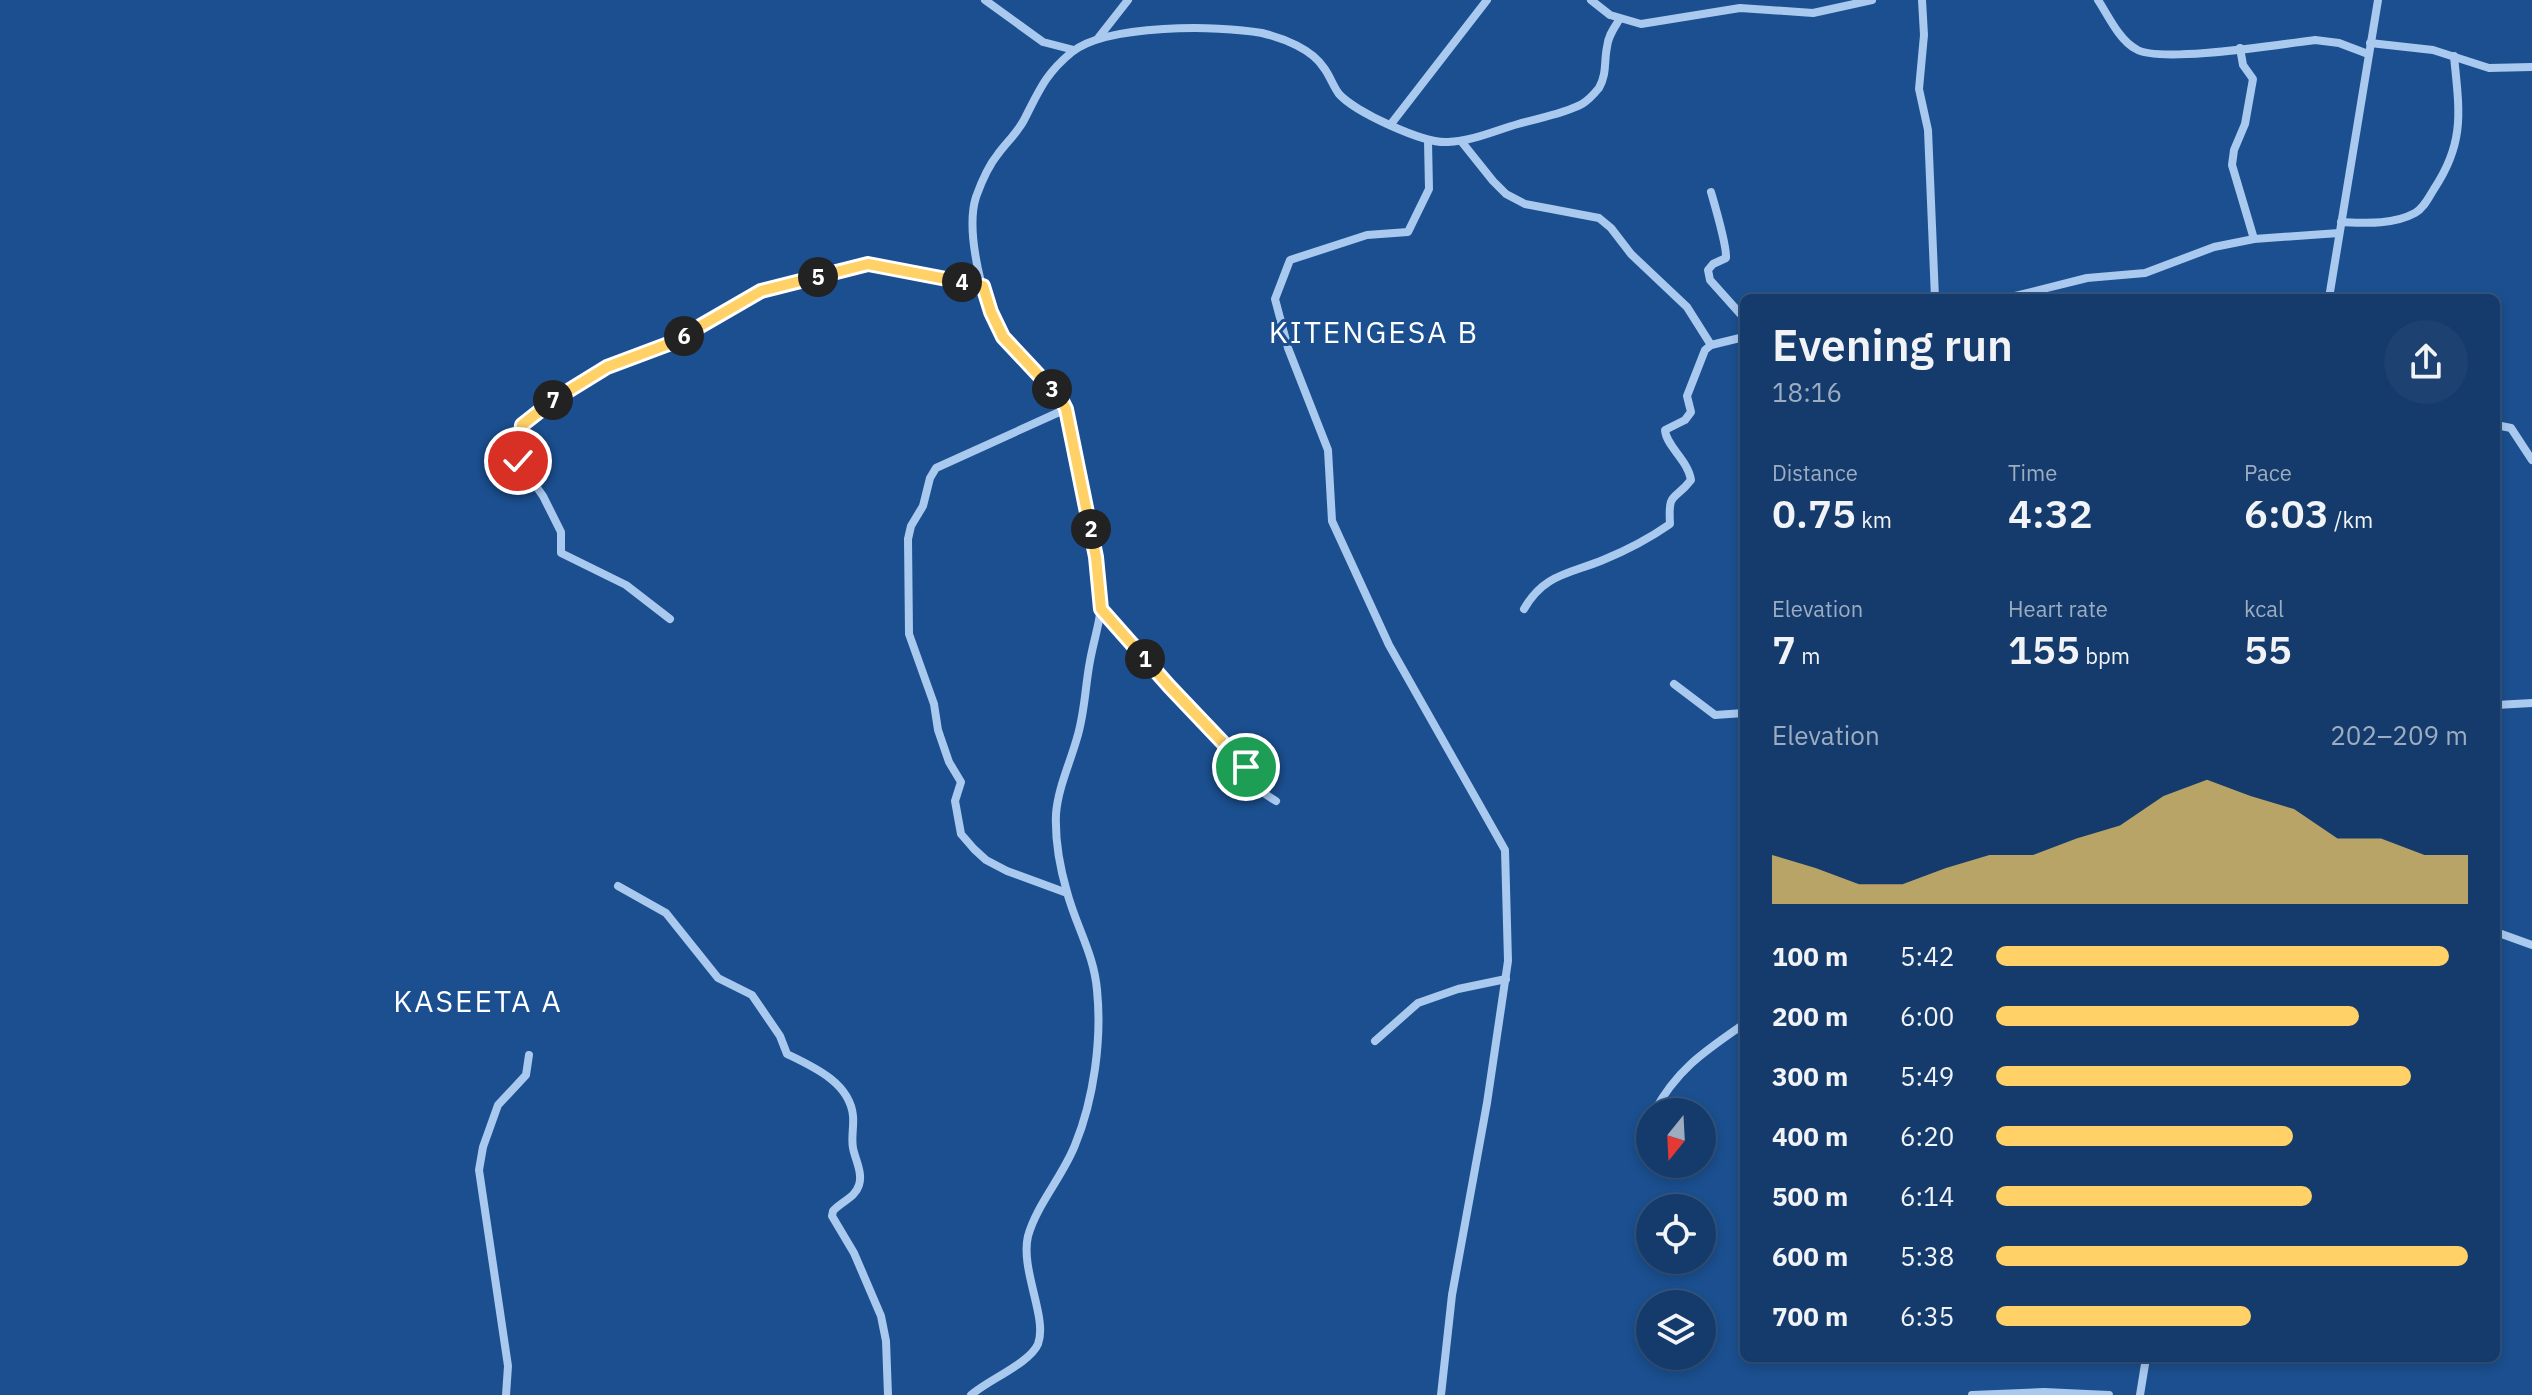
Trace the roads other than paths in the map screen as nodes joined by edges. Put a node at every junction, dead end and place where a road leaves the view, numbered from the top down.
1 (985, 0) edge
2 (1128, 0) edge
3 (1487, 0) edge
4 (1591, 0) edge
5 (1872, 0) edge
6 (1922, 0) edge
7 (2098, 0) edge
8 (2378, 0) edge
9 (1619, 20) junction
10 (1099, 37) junction
11 (2370, 43) junction
12 (2240, 48) junction
13 (1074, 50) junction
14 (2368, 54) junction
15 (2454, 56) junction
16 (2532, 67) edge
17 (1391, 124) junction
18 (1428, 141) junction
19 (1461, 141) junction
20 (1711, 192) dead end
21 (2341, 222) junction
22 (2339, 233) junction
23 (2254, 239) junction
24 (983, 286) junction
25 (1935, 294) edge
26 (2023, 294) edge
27 (2330, 294) edge
28 (1740, 314) edge
29 (1740, 338) edge
30 (1711, 345) junction
31 (1066, 409) junction
32 (2500, 426) edge
33 (2532, 460) edge
34 (1101, 609) junction
35 (1524, 609) dead end
36 (670, 619) dead end
37 (1674, 684) dead end
38 (2532, 703) edge
39 (2500, 705) edge
40 (1740, 713) edge
41 (1276, 801) dead end
42 (618, 886) dead end
43 (1067, 893) junction
44 (2500, 933) edge
45 (2532, 945) edge
46 (1506, 979) junction
47 (1740, 1027) edge
48 (1375, 1041) dead end
49 (529, 1055) dead end
50 (1663, 1098) edge
51 (2145, 1362) edge
52 (506, 1395) edge
53 (888, 1395) edge
54 (971, 1395) edge
55 (1441, 1395) edge
56 (1972, 1395) edge
57 (2109, 1395) edge
58 (2140, 1395) edge

1 - 13 street
2 - 10 street
3 - 17 street
4 - 9 street
5 - 9 street
6 - 25 street
7 - 12 street
8 - 11 street
9 - 19 street
10 - 13 street
10 - 17 street
11 - 14 street
11 - 15 street
12 - 14 street
12 - 23 street
13 - 24 street
14 - 21 street
15 - 16 street
15 - 21 street
17 - 18 street
18 - 19 street
18 - 46 street
19 - 30 street
20 - 28 street
21 - 22 street
22 - 23 street
22 - 27 street
23 - 26 street
24 - 31 street
24 - 36 street
29 - 30 street
30 - 35 street
31 - 34 street
31 - 43 street
32 - 33 street
34 - 41 street
34 - 43 street
37 - 40 street
38 - 39 street
42 - 53 street
43 - 54 street
44 - 45 street
46 - 48 street
46 - 55 street
47 - 50 street
49 - 52 street
51 - 58 street
56 - 57 street

